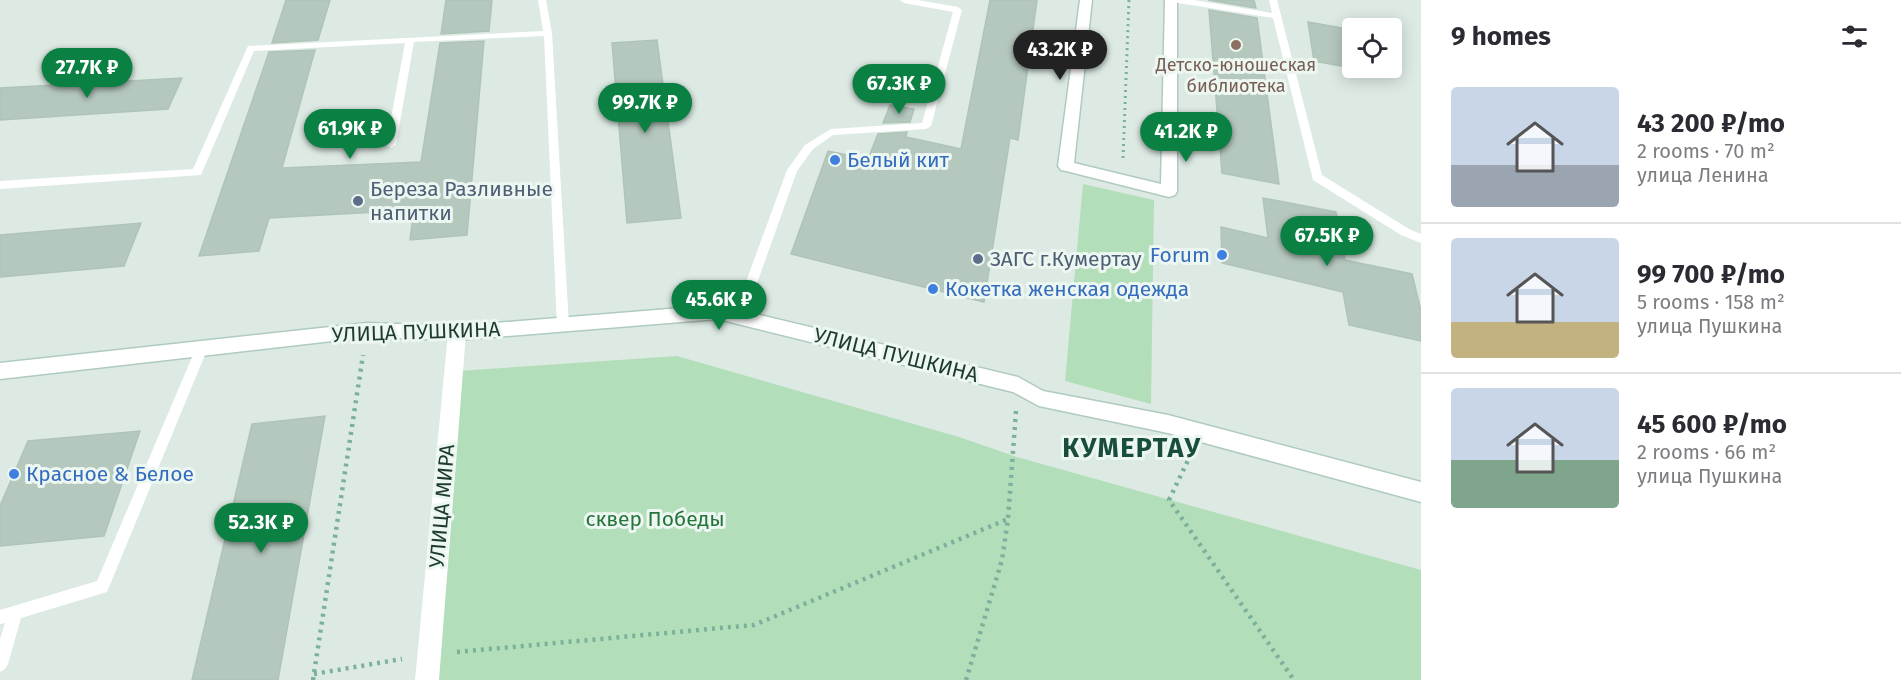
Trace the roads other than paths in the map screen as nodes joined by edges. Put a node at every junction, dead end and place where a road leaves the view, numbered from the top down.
1 (542, 0) edge
2 (904, 0) edge
3 (1086, 0) edge
4 (1171, 0) edge
5 (1178, 0) edge
6 (1273, 0) edge
7 (1276, 16) junction
8 (548, 33) junction
9 (410, 40) junction
10 (391, 145) dead end
11 (0, 185) edge
12 (1421, 239) edge
13 (739, 317) junction
14 (563, 325) junction
15 (457, 333) junction
16 (201, 350) junction
17 (1, 373) edge
18 (1421, 492) edge
19 (8, 615) edge
20 (0, 664) edge
21 (427, 680) edge

1 - 8 lane
2 - 13 lane
3 - 4 main road
5 - 7 lane
6 - 7 lane
7 - 12 lane
8 - 9 lane
8 - 14 lane
9 - 10 lane
9 - 11 lane
13 - 14 main road, УЛИЦА ПУШКИНА
13 - 18 main road, УЛИЦА ПУШКИНА
14 - 15 main road, УЛИЦА ПУШКИНА
15 - 16 main road, УЛИЦА ПУШКИНА
15 - 21 main road, УЛИЦА МИРА
16 - 17 main road, УЛИЦА ПУШКИНА
16 - 19 lane
19 - 20 lane

